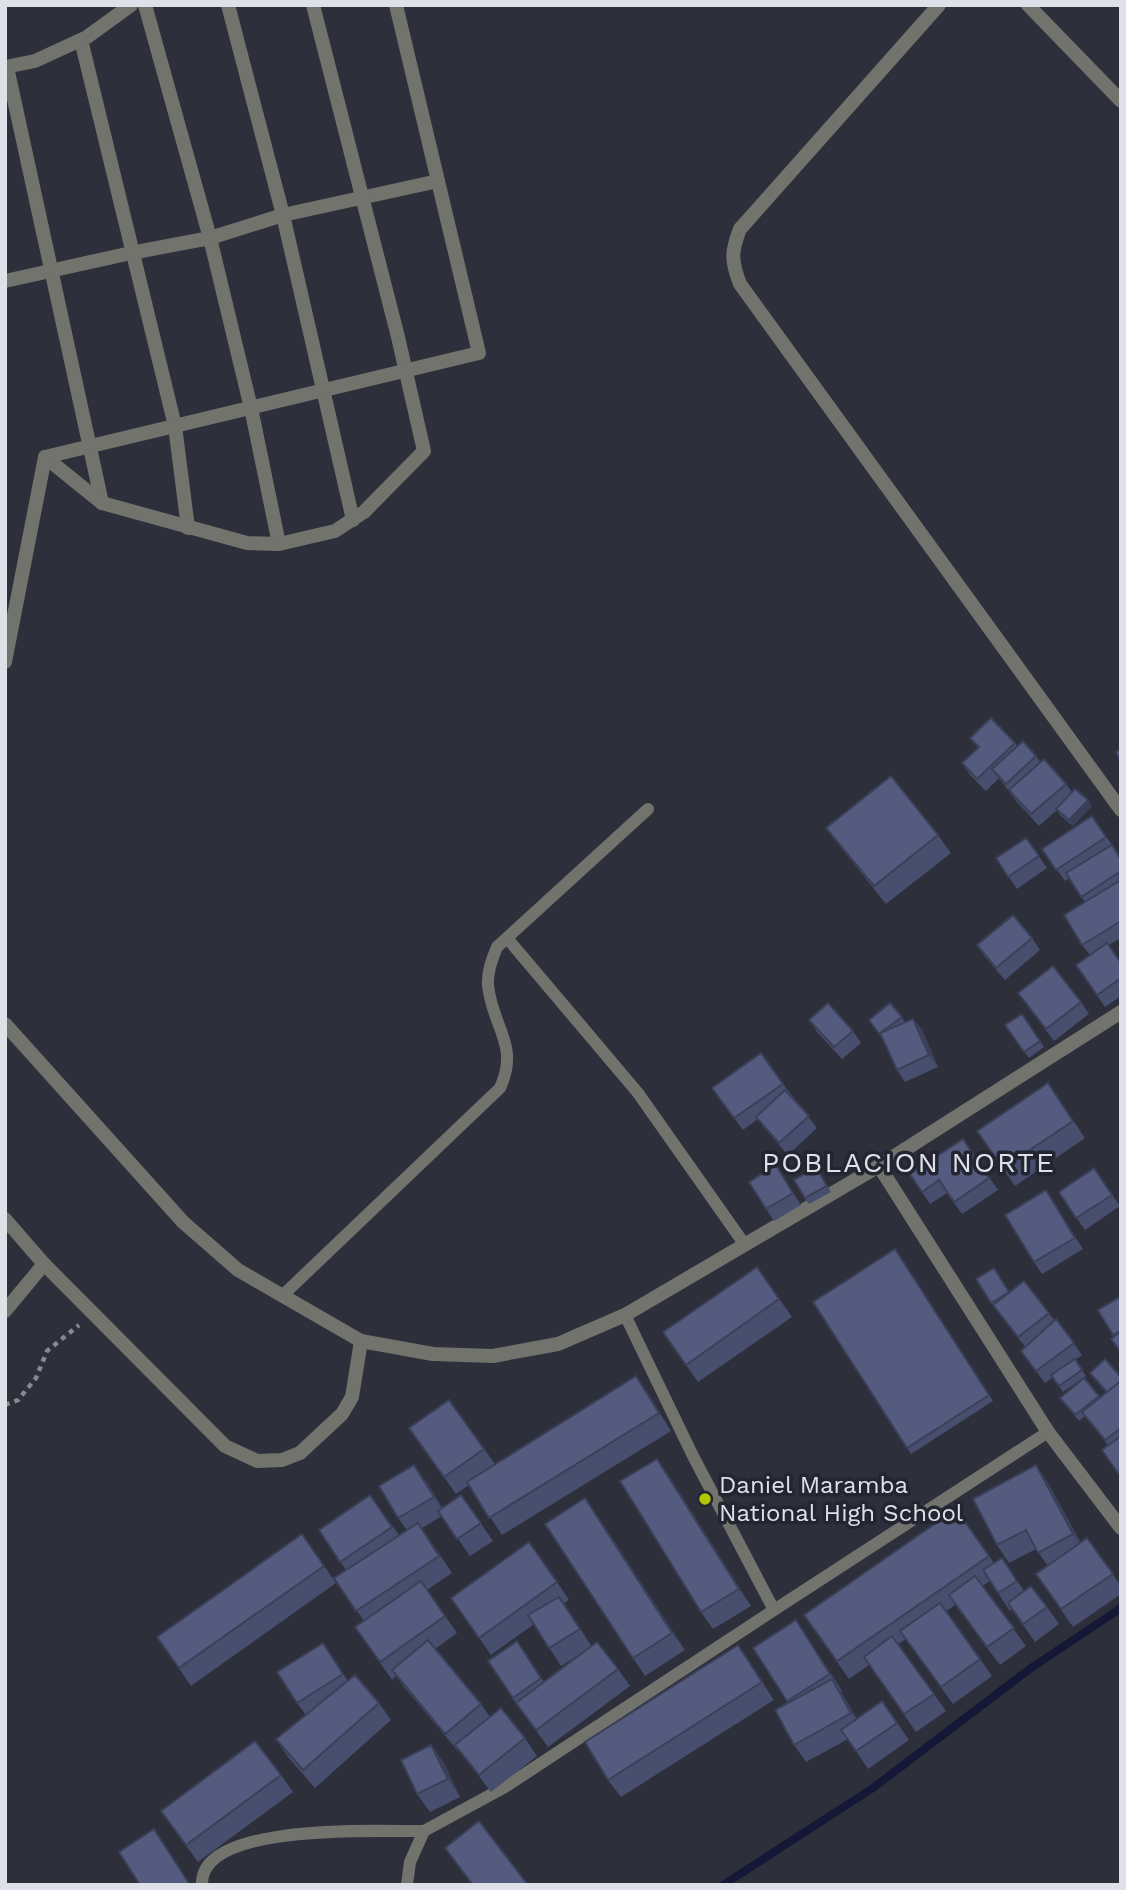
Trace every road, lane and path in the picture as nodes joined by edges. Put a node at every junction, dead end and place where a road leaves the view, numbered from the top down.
1 (131, 5) edge
2 (145, 5) edge
3 (228, 5) edge
4 (313, 5) edge
5 (396, 5) edge
6 (940, 5) edge
7 (1028, 5) edge
8 (80, 40) junction
9 (6, 67) edge
10 (1121, 101) edge
11 (438, 181) junction
12 (363, 198) junction
13 (283, 215) junction
14 (209, 238) junction
15 (131, 253) junction
16 (51, 271) junction
17 (5, 281) edge
18 (406, 370) junction
19 (323, 390) junction
20 (251, 408) junction
21 (174, 425) junction
22 (90, 446) junction
23 (45, 457) junction
24 (102, 503) junction
25 (353, 520) junction
26 (188, 528) junction
27 (279, 544) junction
28 (5, 662) edge
29 (648, 809) dead end
30 (1121, 810) edge
31 (508, 938) junction
32 (1121, 1012) edge
33 (5, 1024) edge
34 (879, 1166) junction
35 (5, 1219) edge
36 (745, 1245) junction
37 (44, 1264) junction
38 (282, 1296) junction
39 (5, 1311) edge
40 (93, 1313) junction
41 (625, 1315) junction
42 (361, 1340) junction
43 (5, 1405) edge
44 (1048, 1432) junction
45 (1121, 1528) edge
46 (774, 1609) junction
47 (424, 1831) junction
48 (202, 1885) edge
49 (407, 1885) edge

1 - 8 street
2 - 14 street
3 - 13 street
4 - 12 street
5 - 11 street
6 - 30 street
7 - 10 street
8 - 9 street
8 - 15 street
9 - 16 street
11 - 12 street
11 - 18 street
12 - 13 street
12 - 18 street
13 - 14 street
13 - 19 street
14 - 15 street
14 - 20 street
15 - 16 street
15 - 21 street
16 - 17 street
16 - 22 street
18 - 19 street
18 - 25 street
19 - 20 street
19 - 25 street
20 - 21 street
20 - 27 street
21 - 22 street
21 - 26 street
22 - 23 street
22 - 24 street
23 - 24 street
23 - 28 street
24 - 26 street
25 - 27 street
26 - 27 street
29 - 31 lane
31 - 36 lane
31 - 38 lane
32 - 34 street
33 - 38 street
34 - 36 street
34 - 44 street
35 - 37 street
36 - 41 street
37 - 39 street
37 - 40 street
38 - 42 street
40 - 42 street
40 - 43 path
41 - 42 street
41 - 46 lane
44 - 45 street
44 - 46 lane
46 - 47 lane
47 - 48 lane
47 - 49 lane

